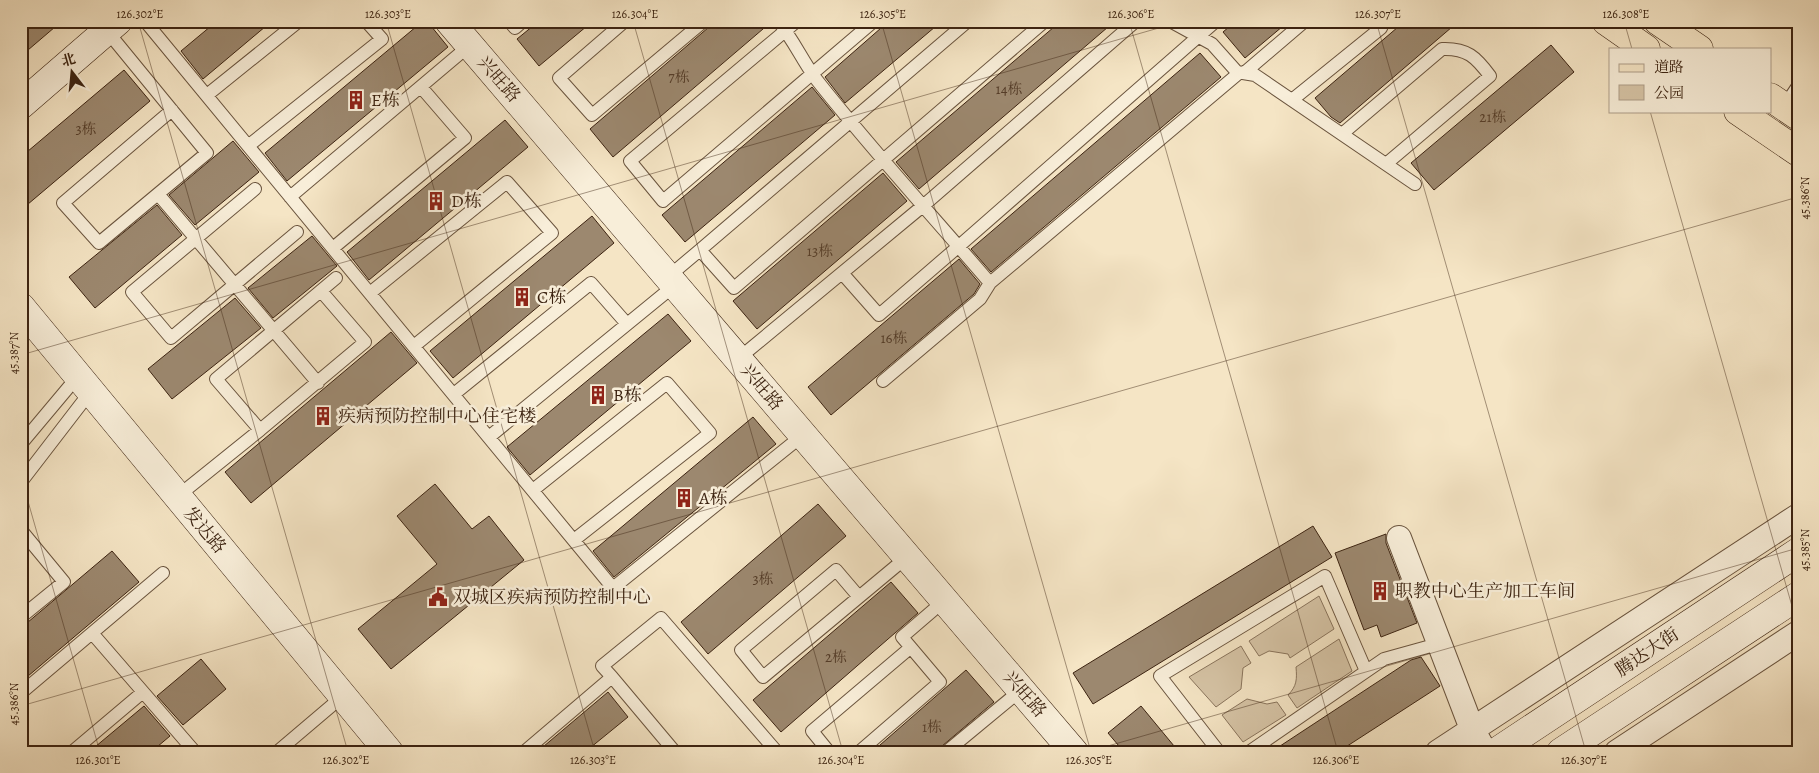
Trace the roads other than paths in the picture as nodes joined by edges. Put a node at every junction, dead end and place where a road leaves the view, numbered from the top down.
1 (145, 21) edge
2 (299, 21) edge
3 (366, 21) edge
4 (450, 21) edge
5 (509, 21) edge
6 (523, 21) edge
7 (625, 21) edge
8 (704, 21) edge
9 (797, 21) edge
10 (874, 21) edge
11 (968, 21) edge
12 (1045, 21) edge
13 (1136, 21) edge
14 (1170, 21) edge
15 (1216, 21) edge
16 (1305, 21) edge
17 (1384, 21) edge
18 (1606, 21) edge
19 (1658, 21) edge
20 (112, 26) edge
21 (782, 26) edge
22 (1198, 36) junction
23 (470, 45) junction
24 (1645, 48) edge
25 (1698, 48) edge
26 (1242, 73) junction
27 (813, 74) junction
28 (422, 87) junction
29 (207, 95) junction
30 (1292, 100) junction
31 (21, 105) edge
32 (172, 110) junction
33 (1739, 112) edge
34 (851, 121) junction
35 (1342, 134) junction
36 (248, 146) junction
37 (1798, 152) edge
38 (884, 159) junction
39 (1386, 164) junction
40 (1416, 184) dead end
41 (255, 189) dead end
42 (158, 194) junction
43 (290, 197) junction
44 (924, 205) junction
45 (297, 232) dead end
46 (196, 238) junction
47 (959, 246) junction
48 (333, 248) junction
49 (700, 250) junction
50 (842, 273) junction
51 (336, 278) dead end
52 (671, 281) junction
53 (990, 283) junction
54 (235, 285) junction
55 (321, 291) junction
56 (370, 293) junction
57 (21, 307) edge
58 (627, 324) junction
59 (274, 330) junction
60 (414, 346) junction
61 (738, 359) junction
62 (883, 381) dead end
63 (84, 383) junction
64 (318, 383) junction
65 (454, 394) junction
66 (260, 430) junction
67 (803, 435) junction
68 (489, 437) junction
69 (21, 444) edge
70 (21, 482) edge
71 (534, 490) junction
72 (178, 496) junction
73 (1798, 516) edge
74 (21, 530) edge
75 (1399, 538) dead end
76 (574, 540) junction
77 (1798, 552) edge
78 (907, 557) junction
79 (163, 573) dead end
80 (1798, 596) edge
81 (859, 597) junction
82 (945, 600) junction
83 (21, 617) edge
84 (1798, 633) edge
85 (92, 634) junction
86 (1438, 644) junction
87 (910, 648) junction
88 (1366, 671) junction
89 (612, 678) junction
90 (1021, 690) junction
91 (143, 692) junction
92 (21, 693) edge
93 (343, 696) junction
94 (1472, 729) junction
95 (72, 752) edge
96 (195, 752) edge
97 (277, 752) edge
98 (389, 752) edge
99 (524, 752) edge
100 (675, 752) edge
101 (777, 752) edge
102 (829, 752) edge
103 (859, 752) edge
104 (946, 752) edge
105 (1074, 752) edge
106 (1219, 752) edge
107 (1249, 752) edge
108 (1438, 752) edge
109 (1486, 752) edge
110 (1496, 752) edge
111 (1561, 752) edge
112 (1617, 752) edge

1 - 29 lane
2 - 29 lane
3 - 36 lane
4 - 23 street, 兴旺路
5 - 6 lane
7 - 8 lane
9 - 21 lane
10 - 27 lane
11 - 34 lane
12 - 38 lane
13 - 44 lane
14 - 22 lane
15 - 22 lane
16 - 26 lane
17 - 30 lane
18 - 24 main road
19 - 25 main road
20 - 31 street
20 - 32 lane
21 - 27 lane
21 - 27 lane
22 - 26 lane
22 - 47 lane
23 - 28 lane
23 - 52 street, 兴旺路
26 - 30 lane
26 - 53 lane
27 - 34 lane
28 - 43 lane
28 - 48 lane
29 - 36 lane
30 - 35 lane
32 - 42 lane
32 - 42 lane
33 - 37 main road
34 - 38 lane
34 - 49 lane
35 - 39 lane
35 - 39 lane
36 - 43 lane
38 - 44 lane
38 - 49 lane
39 - 40 lane
41 - 46 lane
42 - 46 lane
43 - 48 lane
44 - 47 lane
44 - 50 lane
45 - 54 lane
46 - 54 lane
46 - 54 lane
47 - 50 lane
47 - 53 lane
48 - 56 lane
49 - 52 lane
50 - 61 lane
51 - 55 lane
52 - 58 lane
52 - 61 street, 兴旺路
53 - 62 lane
54 - 59 lane
55 - 59 lane
55 - 64 lane
56 - 60 lane
56 - 60 lane
57 - 63 street, 发达路
58 - 65 lane
58 - 68 lane
59 - 64 lane
59 - 66 lane
60 - 65 lane
61 - 67 street, 兴旺路
63 - 69 lane
63 - 70 lane
63 - 72 street, 发达路
64 - 66 lane
65 - 68 lane
66 - 72 lane
67 - 76 lane
67 - 78 street, 兴旺路
68 - 71 lane
71 - 76 lane
71 - 76 lane
72 - 93 street, 发达路
73 - 94 street
74 - 83 lane
75 - 86 street
77 - 110 street, 腾达大街
78 - 81 lane
78 - 82 street, 兴旺路
79 - 85 lane
80 - 111 street, 腾达大街
81 - 81 lane
82 - 87 lane
82 - 90 street, 兴旺路
84 - 112 street
85 - 91 lane
85 - 92 lane
86 - 88 lane
86 - 94 street
87 - 102 lane
87 - 103 lane
88 - 106 lane
88 - 107 lane
89 - 99 lane
89 - 100 lane
89 - 101 lane
90 - 104 lane
90 - 105 street, 兴旺路
91 - 95 lane
91 - 96 lane
93 - 97 lane
93 - 98 street, 发达路
94 - 108 street
94 - 109 street

